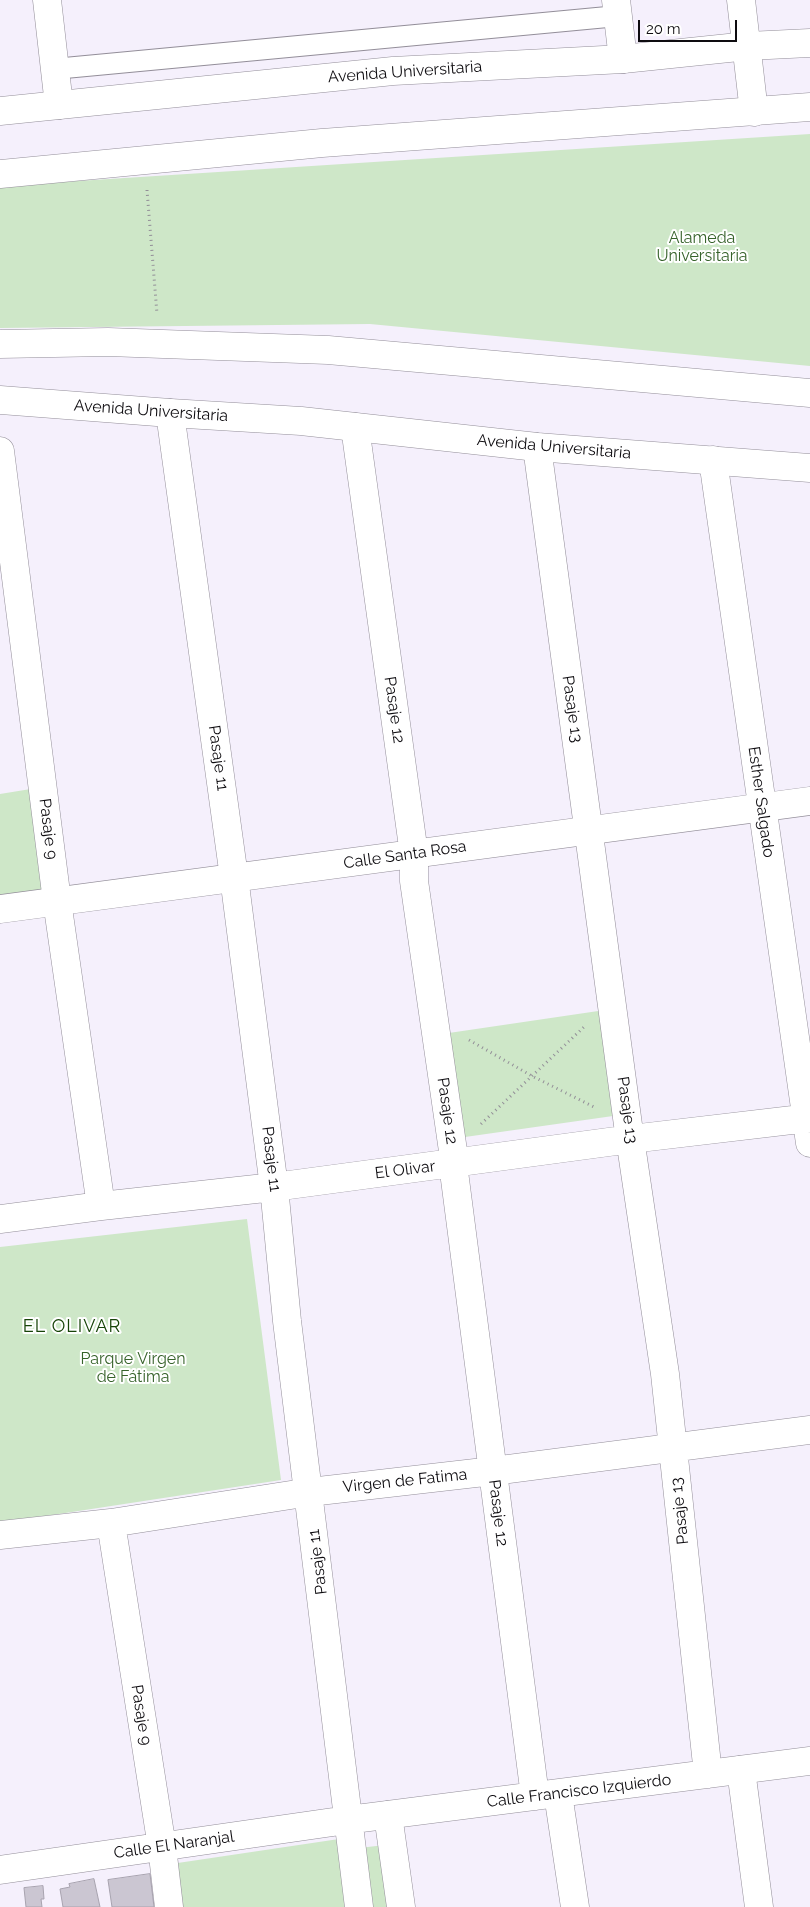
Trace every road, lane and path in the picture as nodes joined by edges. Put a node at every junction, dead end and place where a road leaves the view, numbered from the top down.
1 (47, 0) edge
2 (742, 0) edge
3 (617, 8) edge
4 (810, 43) edge
5 (748, 46) junction
6 (623, 59) junction
7 (54, 69) junction
8 (59, 105) junction
9 (810, 107) edge
10 (0, 111) edge
11 (754, 112) junction
12 (144, 160) junction
13 (0, 174) edge
14 (0, 344) edge
15 (160, 344) junction
16 (810, 392) edge
17 (0, 400) edge
18 (170, 413) junction
19 (356, 426) junction
20 (536, 446) junction
21 (0, 451) edge
22 (713, 460) junction
23 (810, 468) edge
24 (810, 801) edge
25 (762, 808) junction
26 (588, 830) junction
27 (414, 854) junction
28 (234, 878) junction
29 (57, 901) junction
30 (0, 909) edge
31 (611, 1001) junction
32 (434, 1020) junction
33 (532, 1076) junction
34 (809, 1126) edge
35 (630, 1132) junction
36 (453, 1158) junction
37 (274, 1187) junction
38 (101, 1206) junction
39 (0, 1219) edge
40 (810, 1430) edge
41 (674, 1448) junction
42 (493, 1471) junction
43 (310, 1492) junction
44 (111, 1522) junction
45 (0, 1535) edge
46 (810, 1761) edge
47 (741, 1770) junction
48 (708, 1774) junction
49 (546, 1795) junction
50 (388, 1815) junction
51 (347, 1820) junction
52 (162, 1847) junction
53 (0, 1870) edge
54 (169, 1907) edge
55 (359, 1907) edge
56 (401, 1907) edge
57 (575, 1907) edge
58 (760, 1907) edge

1 - 7 street
2 - 5 street
3 - 6 street
3 - 7 lane
4 - 5 street, Avenida Universitaria
5 - 6 street, Avenida Universitaria
5 - 11 street
6 - 8 street, Avenida Universitaria
7 - 8 street
8 - 10 street, Avenida Universitaria
9 - 11 street
11 - 12 street
12 - 13 street
12 - 15 path
14 - 15 street
15 - 16 street
17 - 18 street, Avenida Universitaria
18 - 19 street, Avenida Universitaria
18 - 28 street, Pasaje 11
19 - 20 street, Avenida Universitaria
19 - 27 street, Pasaje 12
20 - 22 street, Avenida Universitaria
20 - 26 street, Pasaje 13
21 - 29 street, Pasaje 9
22 - 23 street, Avenida Universitaria
22 - 25 street, Esther Salgado
24 - 25 street, Calle Santa Rosa
25 - 26 street, Calle Santa Rosa
25 - 34 street, Esther Salgado
26 - 27 street, Calle Santa Rosa
26 - 31 street, Pasaje 13
27 - 28 street, Calle Santa Rosa
27 - 32 street, Pasaje 12
28 - 29 street, Calle Santa Rosa
28 - 37 street, Pasaje 11
29 - 30 street, Calle Santa Rosa
29 - 38 street, Pasaje 9
31 - 33 path
31 - 35 street, Pasaje 13
32 - 33 path
32 - 36 street, Pasaje 12
33 - 35 path
33 - 36 path
34 - 35 street, El Olivar
35 - 36 street, El Olivar
35 - 41 street, Pasaje 13
36 - 37 street, El Olivar
36 - 42 street, Pasaje 12
37 - 38 street, El Olivar
37 - 43 street, Pasaje 11
38 - 39 street, El Olivar
40 - 41 street, Virgen de Fatima
41 - 42 street, Virgen de Fatima
41 - 48 street, Pasaje 13
42 - 43 street, Virgen de Fatima
42 - 49 street, Pasaje 12
43 - 44 street, Virgen de Fatima
43 - 51 street, Pasaje 11
44 - 45 street, Virgen de Fatima
44 - 52 street, Pasaje 9
46 - 47 street, Calle Francisco Izquierdo
47 - 48 street, Calle Francisco Izquierdo
47 - 58 street
48 - 49 street, Calle Francisco Izquierdo
49 - 50 street, Calle Francisco Izquierdo
49 - 57 street, Pasaje 12
50 - 51 street, Calle Francisco Izquierdo
50 - 56 street
51 - 52 street, Calle El Naranjal
51 - 55 street, Pasaje 11
52 - 53 street, Calle El Naranjal
52 - 54 street, Pasaje 9

